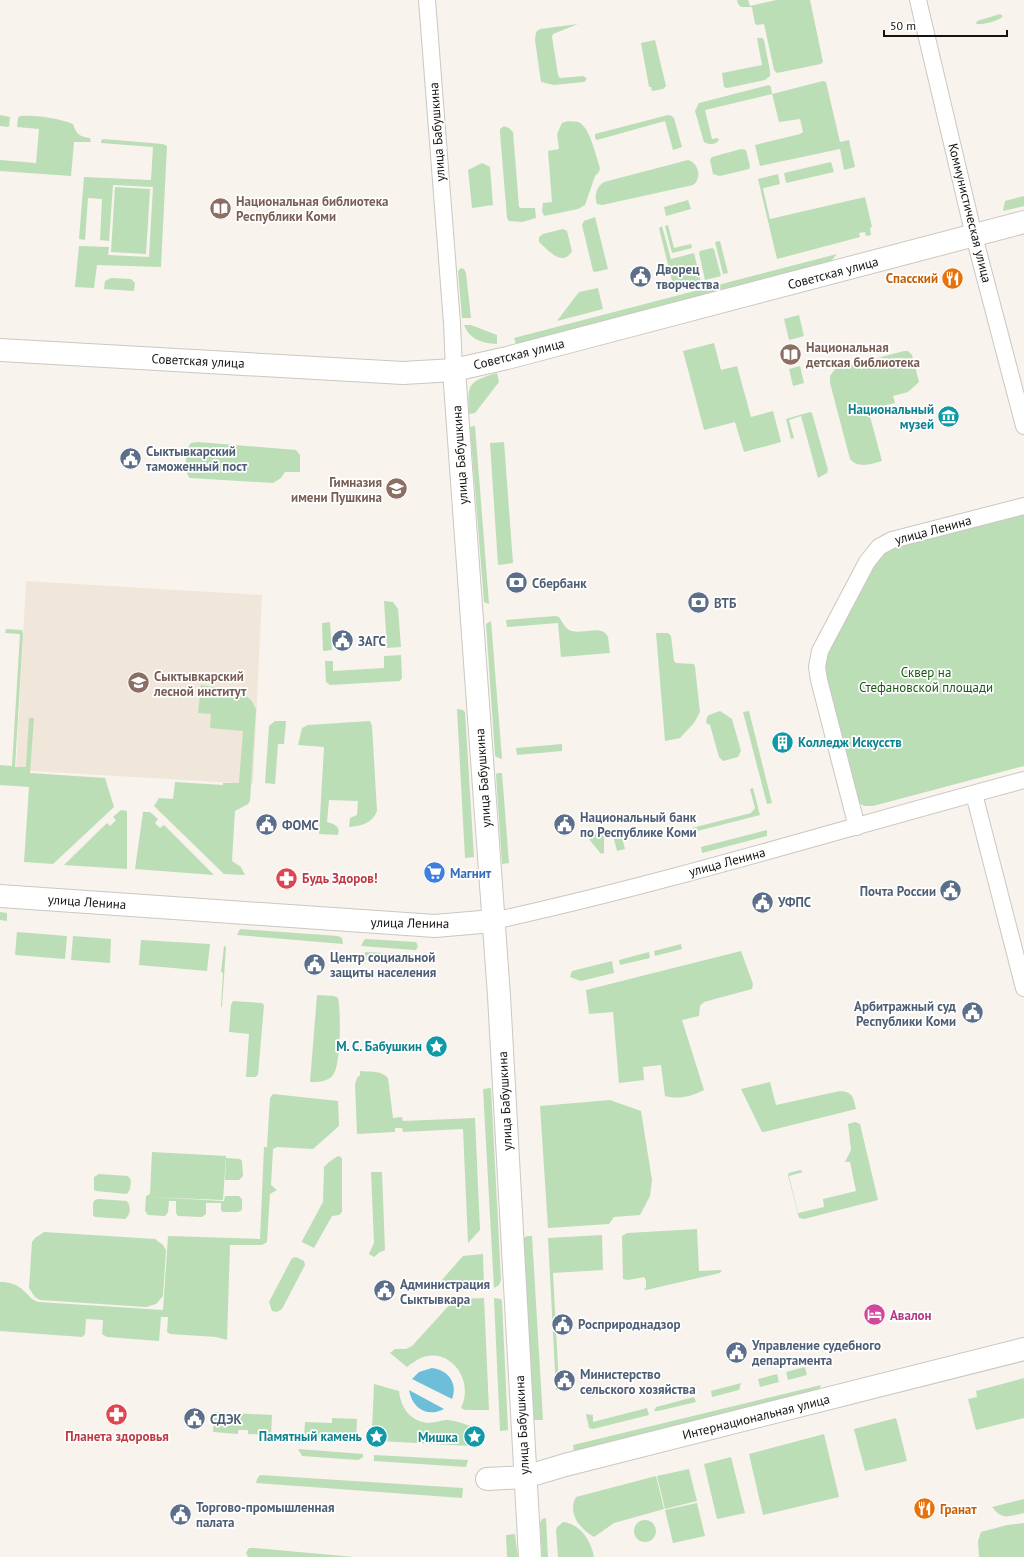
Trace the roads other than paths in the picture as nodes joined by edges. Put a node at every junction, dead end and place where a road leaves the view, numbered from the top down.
1 (427, 0) edge
2 (918, 0) edge
3 (1024, 222) edge
4 (974, 236) junction
5 (0, 350) edge
6 (454, 370) junction
7 (1024, 426) edge
8 (1024, 506) edge
9 (1024, 780) edge
10 (974, 794) junction
11 (857, 827) junction
12 (0, 896) edge
13 (493, 921) junction
14 (1017, 934) edge
15 (1024, 988) edge
16 (1024, 1349) edge
17 (525, 1477) junction
18 (487, 1479) dead end
19 (530, 1557) edge

1 - 6 street, улица Бабушкина
2 - 4 street, Коммунистическая улица
3 - 4 street, Советская улица
4 - 6 street, Советская улица
4 - 7 street, Коммунистическая улица
5 - 6 street, Советская улица
6 - 13 street, улица Бабушкина
8 - 11 street, улица Ленина
9 - 10 street, улица Ленина
10 - 11 street, улица Ленина
10 - 14 street
11 - 13 street, улица Ленина
12 - 13 street, улица Ленина
13 - 17 street, улица Бабушкина
14 - 15 street
16 - 17 street, Интернациональная улица
17 - 18 street, Интернациональная улица
17 - 19 street, улица Бабушкина

